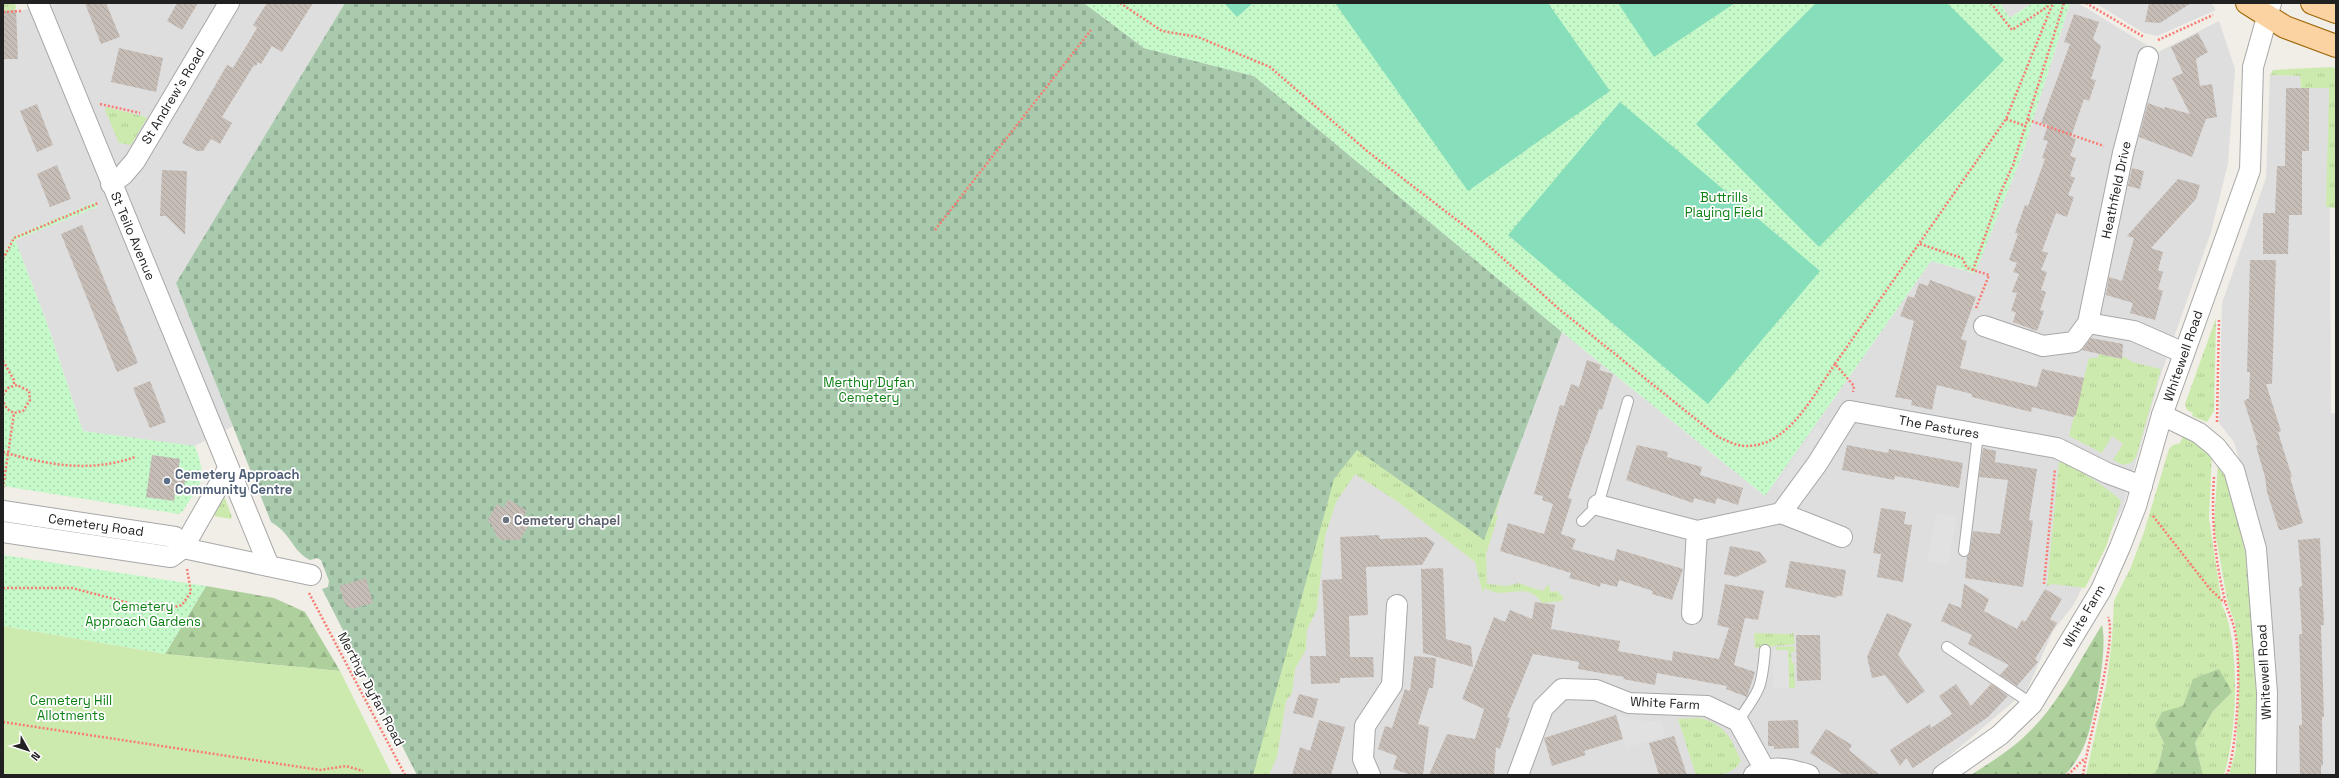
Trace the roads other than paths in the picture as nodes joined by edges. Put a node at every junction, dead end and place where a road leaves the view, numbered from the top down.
1 (38, 3) edge
2 (229, 3) edge
3 (2247, 3) edge
4 (2312, 3) edge
5 (2269, 10) edge
6 (2336, 12) edge
7 (2151, 46) road end
8 (2336, 46) edge
9 (113, 190) junction
10 (2088, 323) junction
11 (1984, 326) road end
12 (2184, 353) junction
13 (1628, 401) dead end
14 (2162, 415) junction
15 (1978, 434) junction
16 (228, 469) junction
17 (2142, 486) junction
18 (1598, 505) junction
19 (3, 511) edge
20 (1781, 513) junction
21 (1582, 521) dead end
22 (1697, 531) junction
23 (3, 532) edge
24 (1842, 537) dead end
25 (183, 548) junction
26 (1964, 551) dead end
27 (269, 566) junction
28 (311, 575) dead end
29 (1397, 605) dead end
30 (1692, 614) dead end
31 (1947, 647) dead end
32 (1765, 650) dead end
33 (2032, 704) junction
34 (1738, 721) junction
35 (1759, 772) edge
36 (1370, 775) edge
37 (1518, 775) edge
38 (1808, 775) edge
39 (1943, 775) edge
40 (2266, 775) edge

1 - 9 street, St Teilo Avenue
2 - 9 street, St Andrew's Road
3 - 5 main road
4 - 6 main road
5 - 8 main road
5 - 12 street, Whitewell Road
7 - 10 street, Heathfield Drive
9 - 16 street, St Teilo Avenue
10 - 11 street, Heathfield Drive
10 - 12 street
12 - 14 street, Whitewell Road
13 - 18 lane
14 - 17 street, White Farm
14 - 40 street, Whitewell Road
15 - 17 street, The Pastures
15 - 20 street, The Pastures
15 - 26 lane
16 - 25 street
16 - 27 street, St Teilo Avenue
17 - 33 street, White Farm
18 - 21 lane
18 - 22 street
19 - 25 street, Cemetery Road
20 - 22 street
20 - 24 street
22 - 30 street
23 - 25 street, Cemetery Road
25 - 27 street, Cemetery Road
27 - 28 street, Cemetery Road
29 - 36 street
31 - 33 lane
32 - 34 lane
33 - 39 street, White Farm
34 - 35 street
34 - 37 street, White Farm
35 - 38 street

